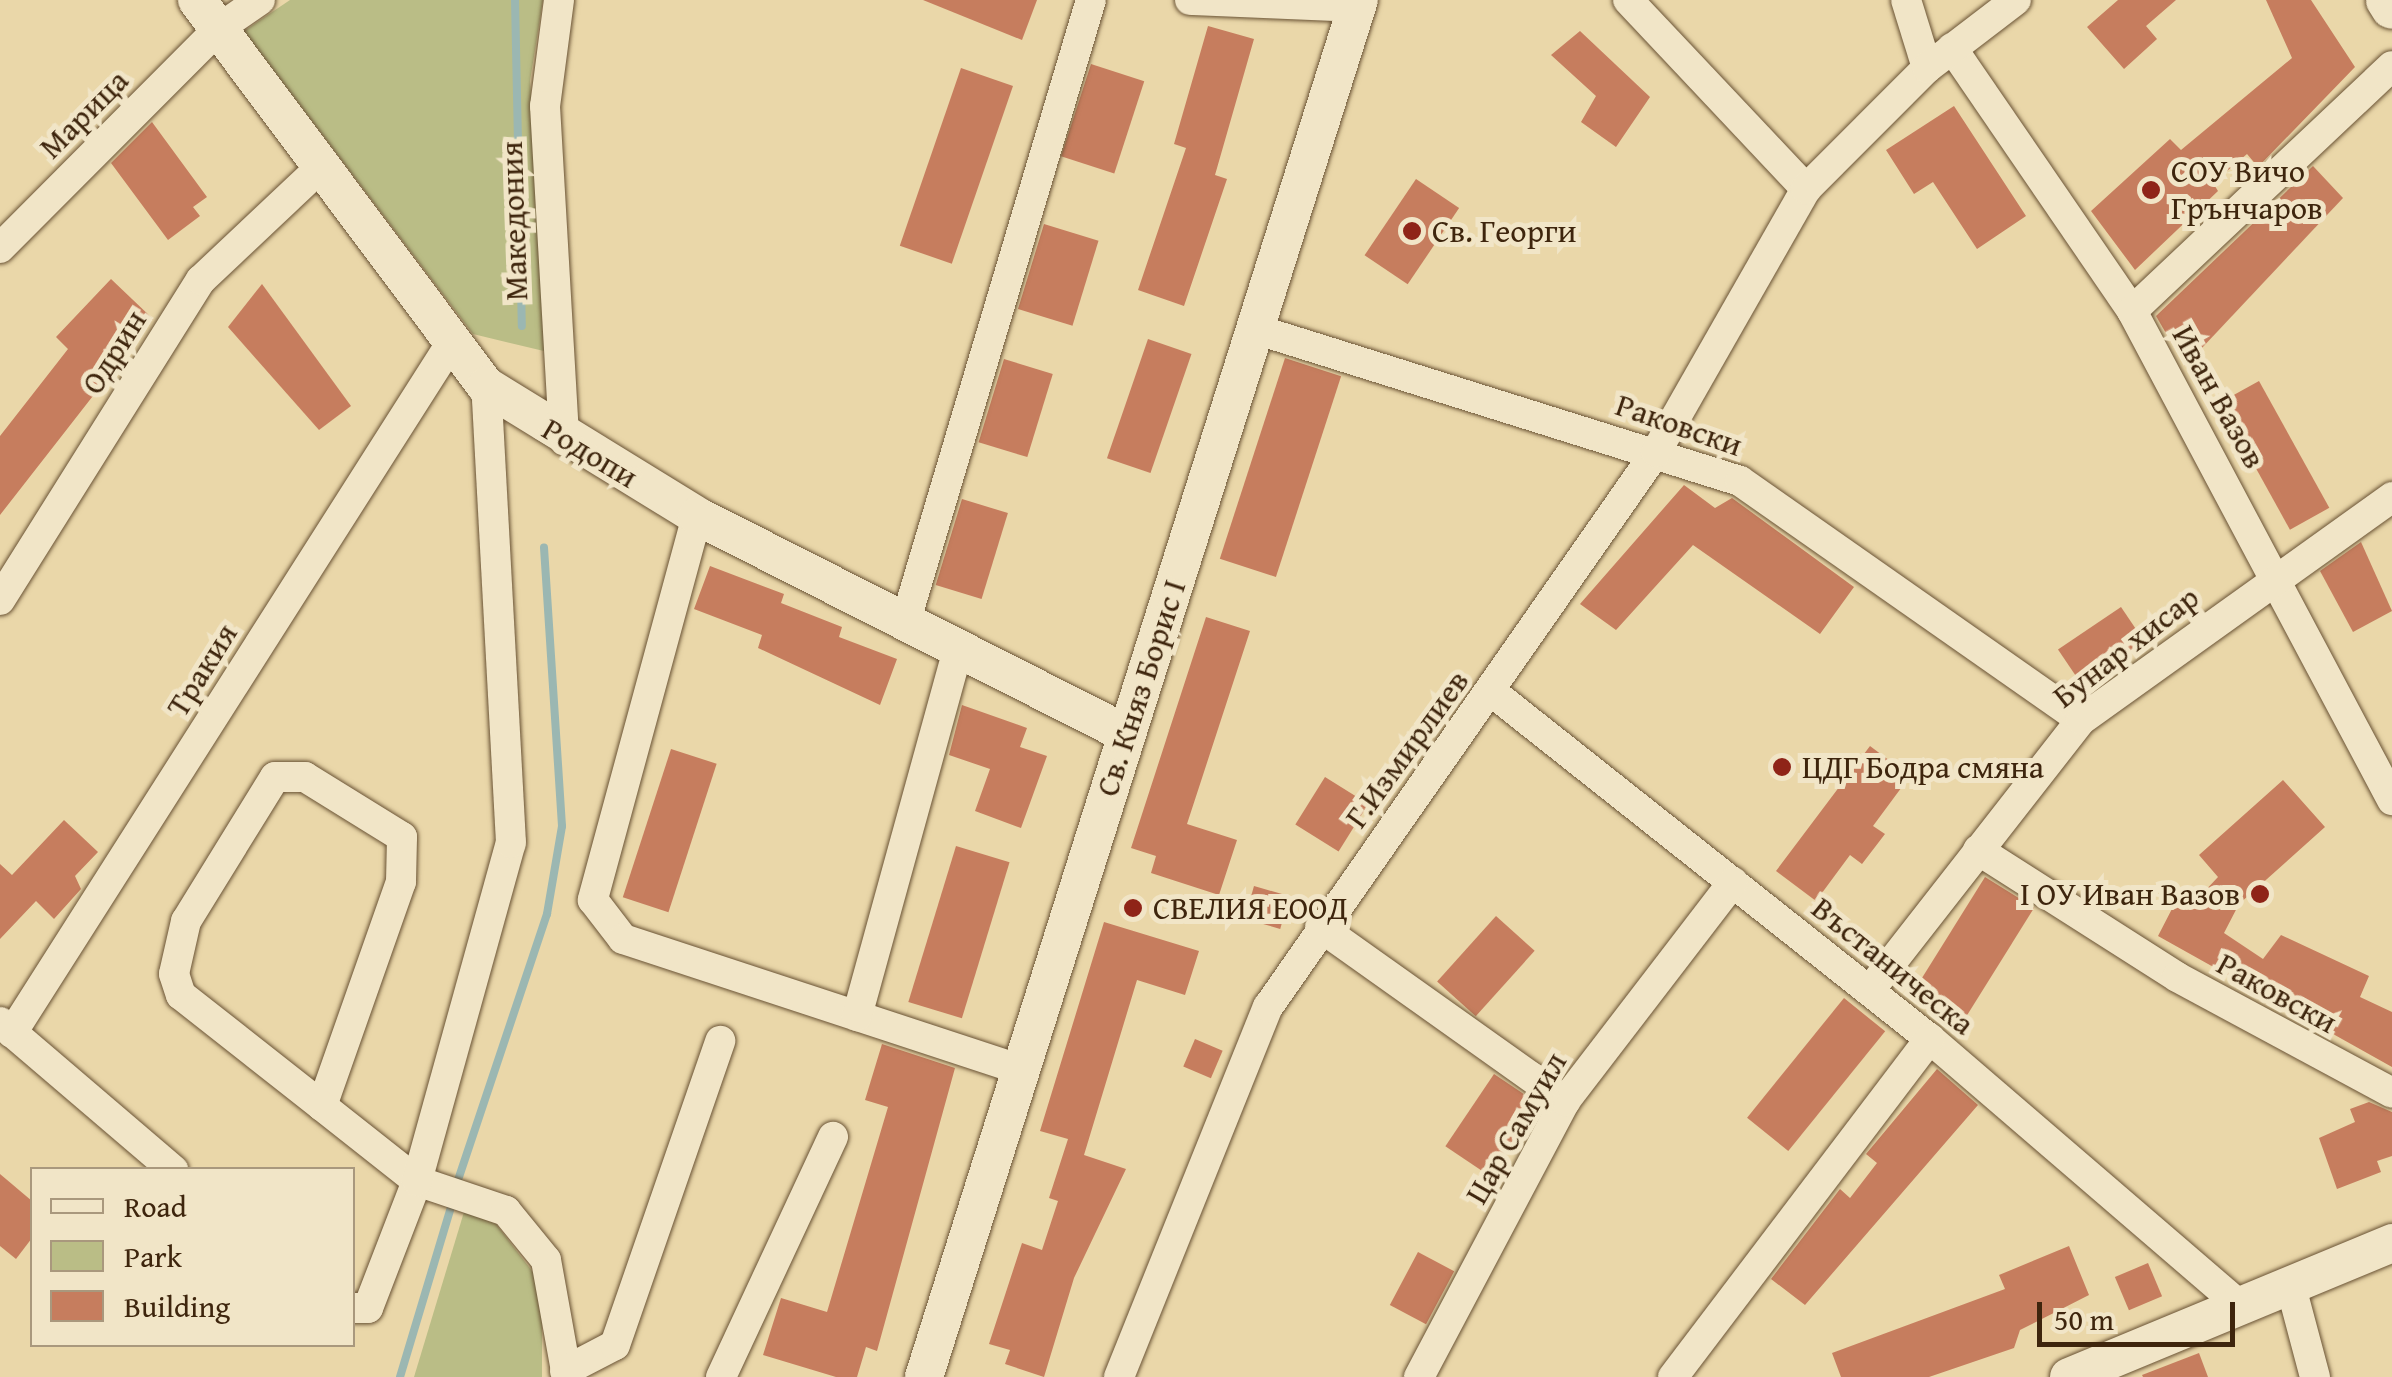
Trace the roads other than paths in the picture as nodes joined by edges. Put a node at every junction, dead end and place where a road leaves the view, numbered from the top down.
1 (260, 0) edge
2 (558, 0) edge
3 (1091, 0) edge
4 (1190, 0) edge
5 (1628, 0) edge
6 (1906, 0) edge
7 (2016, 0) edge
8 (2387, 0) edge
9 (1358, 4) edge
10 (2392, 8) edge
11 (208, 14) edge
12 (1952, 48) junction
13 (2392, 66) edge
14 (1927, 68) junction
15 (320, 168) junction
16 (1806, 189) junction
17 (0, 248) edge
18 (2132, 311) junction
19 (1255, 329) junction
20 (450, 345) junction
21 (486, 386) junction
22 (564, 440) junction
23 (1656, 452) junction
24 (2392, 497) edge
25 (698, 516) junction
26 (2278, 577) junction
27 (0, 600) edge
28 (905, 623) junction
29 (958, 650) junction
30 (1492, 692) junction
31 (2081, 720) junction
32 (1126, 734) junction
33 (2392, 800) edge
34 (1978, 850) junction
35 (1733, 882) junction
36 (1320, 927) junction
37 (1870, 990) junction
38 (857, 1016) junction
39 (6, 1028) edge
40 (1930, 1038) junction
41 (720, 1041) dead end
42 (1021, 1070) junction
43 (2392, 1094) edge
44 (1565, 1101) junction
45 (322, 1106) junction
46 (834, 1137) dead end
47 (169, 1167) edge
48 (417, 1181) junction
49 (2392, 1243) edge
50 (2290, 1283) junction
51 (2240, 1306) junction
52 (355, 1308) edge
53 (566, 1374) edge
54 (721, 1377) edge
55 (924, 1377) edge
56 (1119, 1377) edge
57 (1420, 1377) edge
58 (1673, 1377) edge
59 (2069, 1377) edge
60 (2315, 1377) edge

1 - 11 street, Марица
2 - 22 street, Македония
3 - 28 street
4 - 9 street
5 - 16 street
6 - 14 street
7 - 12 street, Г.Измирлиев
8 - 10 main road
9 - 19 street, Св. Княз Борис I
11 - 15 street, Родопи
11 - 17 street, Марица
12 - 14 street, Г.Измирлиев
12 - 18 street, Иван Вазов
13 - 18 street
14 - 16 street, Г.Измирлиев
15 - 20 street, Родопи
15 - 27 street, Одрин
16 - 23 street, Г.Измирлиев
18 - 26 street, Иван Вазов
19 - 23 street, Раковски
19 - 32 street, Св. Княз Борис I
20 - 21 street, Родопи
20 - 39 street, Тракия
21 - 22 street, Родопи
21 - 48 street
22 - 25 street, Родопи
23 - 30 street, Г.Измирлиев
23 - 31 street, Раковски
24 - 26 street, Бунар хисар
25 - 28 street, Родопи
25 - 38 street
26 - 31 street, Бунар хисар
26 - 33 street, Иван Вазов
28 - 29 street, Родопи
29 - 32 street, Родопи
29 - 38 street
30 - 35 street, Въстаническа
30 - 36 street, Г.Измирлиев
31 - 34 street, Бунар хисар
32 - 42 street, Св. Княз Борис I
34 - 37 street, Бунар хисар
34 - 43 street, Раковски
35 - 37 street, Въстаническа
35 - 44 street, Цар Самуил
36 - 44 street
36 - 56 street, Г.Измирлиев
37 - 40 street, Въстаническа
38 - 42 street
39 - 47 street
40 - 51 street, Въстаническа
40 - 58 street
41 - 53 street
42 - 55 street, Св. Княз Борис I
44 - 57 street, Цар Самуил
45 - 45 street
45 - 48 street
46 - 54 street
48 - 52 street
48 - 53 street
49 - 50 street
50 - 51 street
50 - 60 street
51 - 59 street

